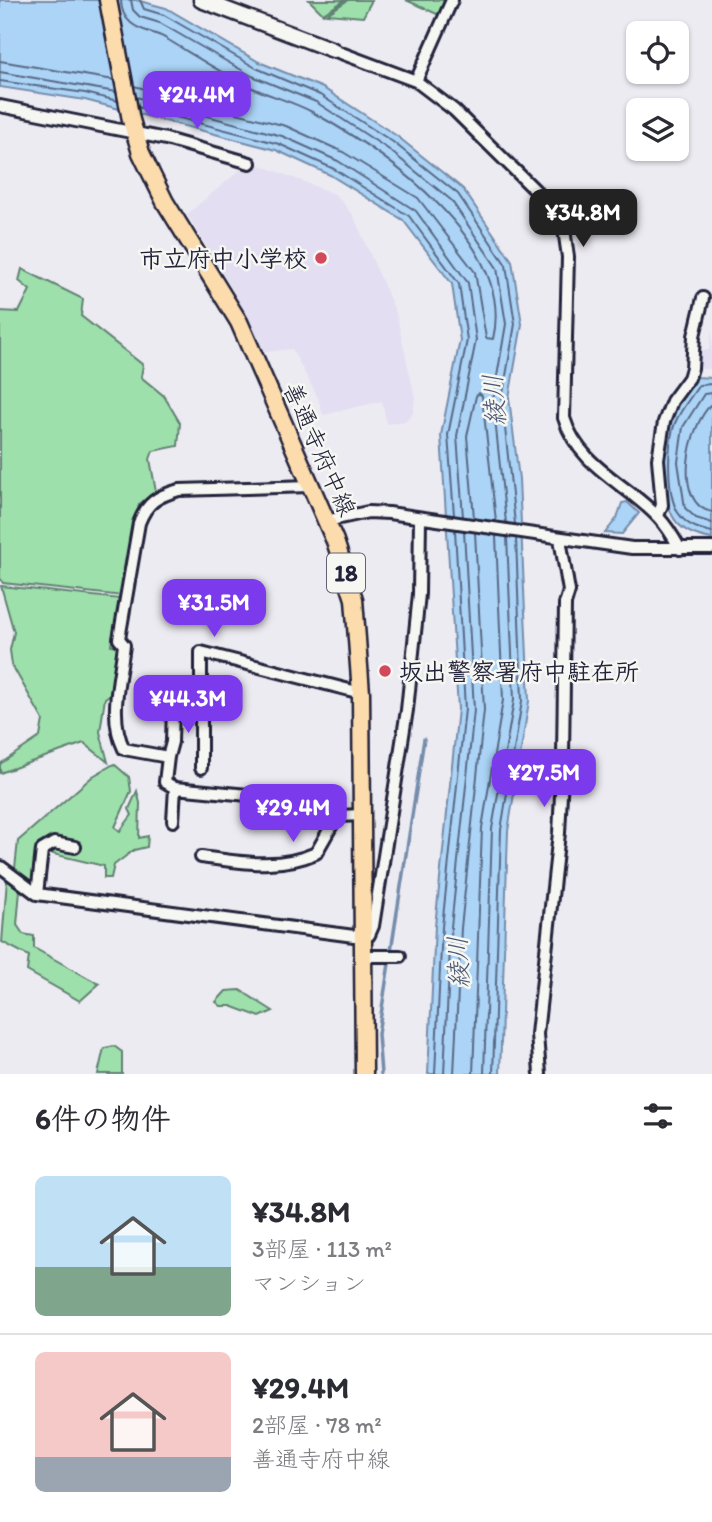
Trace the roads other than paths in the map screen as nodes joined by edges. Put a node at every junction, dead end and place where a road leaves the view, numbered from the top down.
1 (107, 0) edge
2 (201, 0) edge
3 (452, 0) edge
4 (333, 50) joint
5 (416, 81) junction
6 (0, 106) edge
7 (132, 127) junction
8 (250, 163) dead end
9 (702, 298) dead end
10 (311, 486) junction
11 (658, 516) junction
12 (422, 518) junction
13 (327, 521) junction
14 (560, 540) junction
15 (712, 548) edge
16 (680, 549) junction
17 (361, 693) junction
18 (173, 707) dead end
19 (167, 757) junction
20 (201, 768) dead end
21 (176, 788) junction
22 (248, 795) dead end
23 (363, 816) junction
24 (173, 821) dead end
25 (75, 847) dead end
26 (201, 857) dead end
27 (1, 867) edge
28 (37, 894) junction
29 (361, 936) junction
30 (362, 956) junction
31 (392, 956) dead end
32 (363, 1074) edge
33 (540, 1074) edge

1 - 7 main road, 善通寺府中線 / 18
2 - 4 street
3 - 5 street
4 - 5 street
5 - 11 street
6 - 7 street
7 - 8 street
7 - 10 main road, 善通寺府中線 / 18
9 - 11 street
10 - 13 main road, 善通寺府中線 / 18
10 - 19 street
11 - 16 street
12 - 13 street
12 - 14 street
12 - 29 street
13 - 17 main road, 善通寺府中線 / 18
14 - 16 street
14 - 33 street
15 - 16 street
17 - 20 street
17 - 23 main road, 善通寺府中線 / 18
18 - 19 street
19 - 21 street
21 - 22 street
21 - 24 street
23 - 26 street
23 - 29 main road, 善通寺府中線 / 18
25 - 28 street
27 - 28 street
28 - 29 street
29 - 30 main road, 善通寺府中線 / 18
30 - 31 street
30 - 32 main road, 善通寺府中線 / 18

